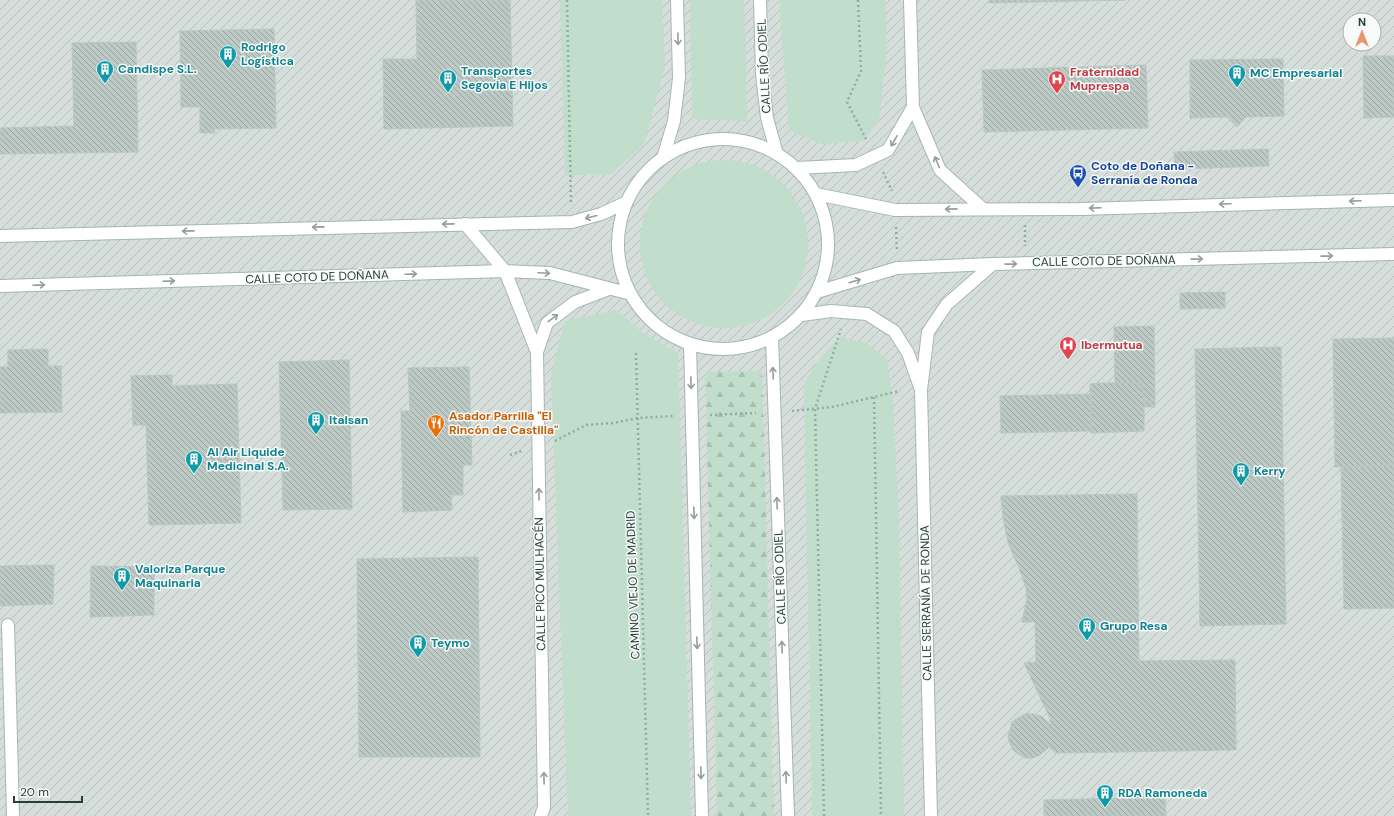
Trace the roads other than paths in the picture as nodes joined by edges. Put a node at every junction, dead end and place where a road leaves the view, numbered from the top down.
1 (677, 0) edge
2 (760, 0) edge
3 (910, 0) edge
4 (913, 107) junction
5 (777, 154) junction
6 (663, 158) junction
7 (796, 168) junction
8 (816, 194) junction
9 (1394, 200) edge
10 (627, 202) junction
11 (984, 209) junction
12 (465, 224) junction
13 (0, 236) edge
14 (1394, 254) edge
15 (993, 264) junction
16 (505, 271) junction
17 (0, 286) edge
18 (609, 289) junction
19 (817, 292) junction
20 (631, 294) junction
21 (802, 315) junction
22 (772, 337) junction
23 (690, 344) junction
24 (537, 352) junction
25 (921, 390) junction
26 (8, 625) dead end
27 (13, 816) edge
28 (541, 816) edge
29 (702, 816) edge
30 (788, 816) edge
31 (931, 816) edge

1 -> 6 street
2 - 5 street, CALLE RÍO ODIEL
3 - 4 street
4 -> 7 street
11 -> 4 street
5 - 6 street
5 - 7 street
6 - 10 street
7 - 8 street
11 -> 8 street
8 - 19 street
9 -> 11 street
10 -> 12 street
10 - 20 street
12 -> 13 street
12 - 16 street, CALLE PICO MULHACÉN
15 -> 14 street, CALLE COTO DE DOÑANA
19 -> 15 street, CALLE COTO DE DOÑANA
15 - 25 street
17 -> 16 street, CALLE COTO DE DOÑANA
16 -> 18 street, CALLE COTO DE DOÑANA
16 - 24 street, CALLE PICO MULHACÉN
18 - 20 street, CALLE COTO DE DOÑANA
24 -> 18 street, CALLE PICO MULHACÉN
19 - 21 street
20 - 23 street
21 - 22 street
21 - 25 street
22 - 23 street
30 -> 22 street, CALLE RÍO ODIEL
23 -> 29 street
28 -> 24 street, CALLE PICO MULHACÉN
25 - 31 street, CALLE SERRANÍA DE RONDA
26 - 27 street

